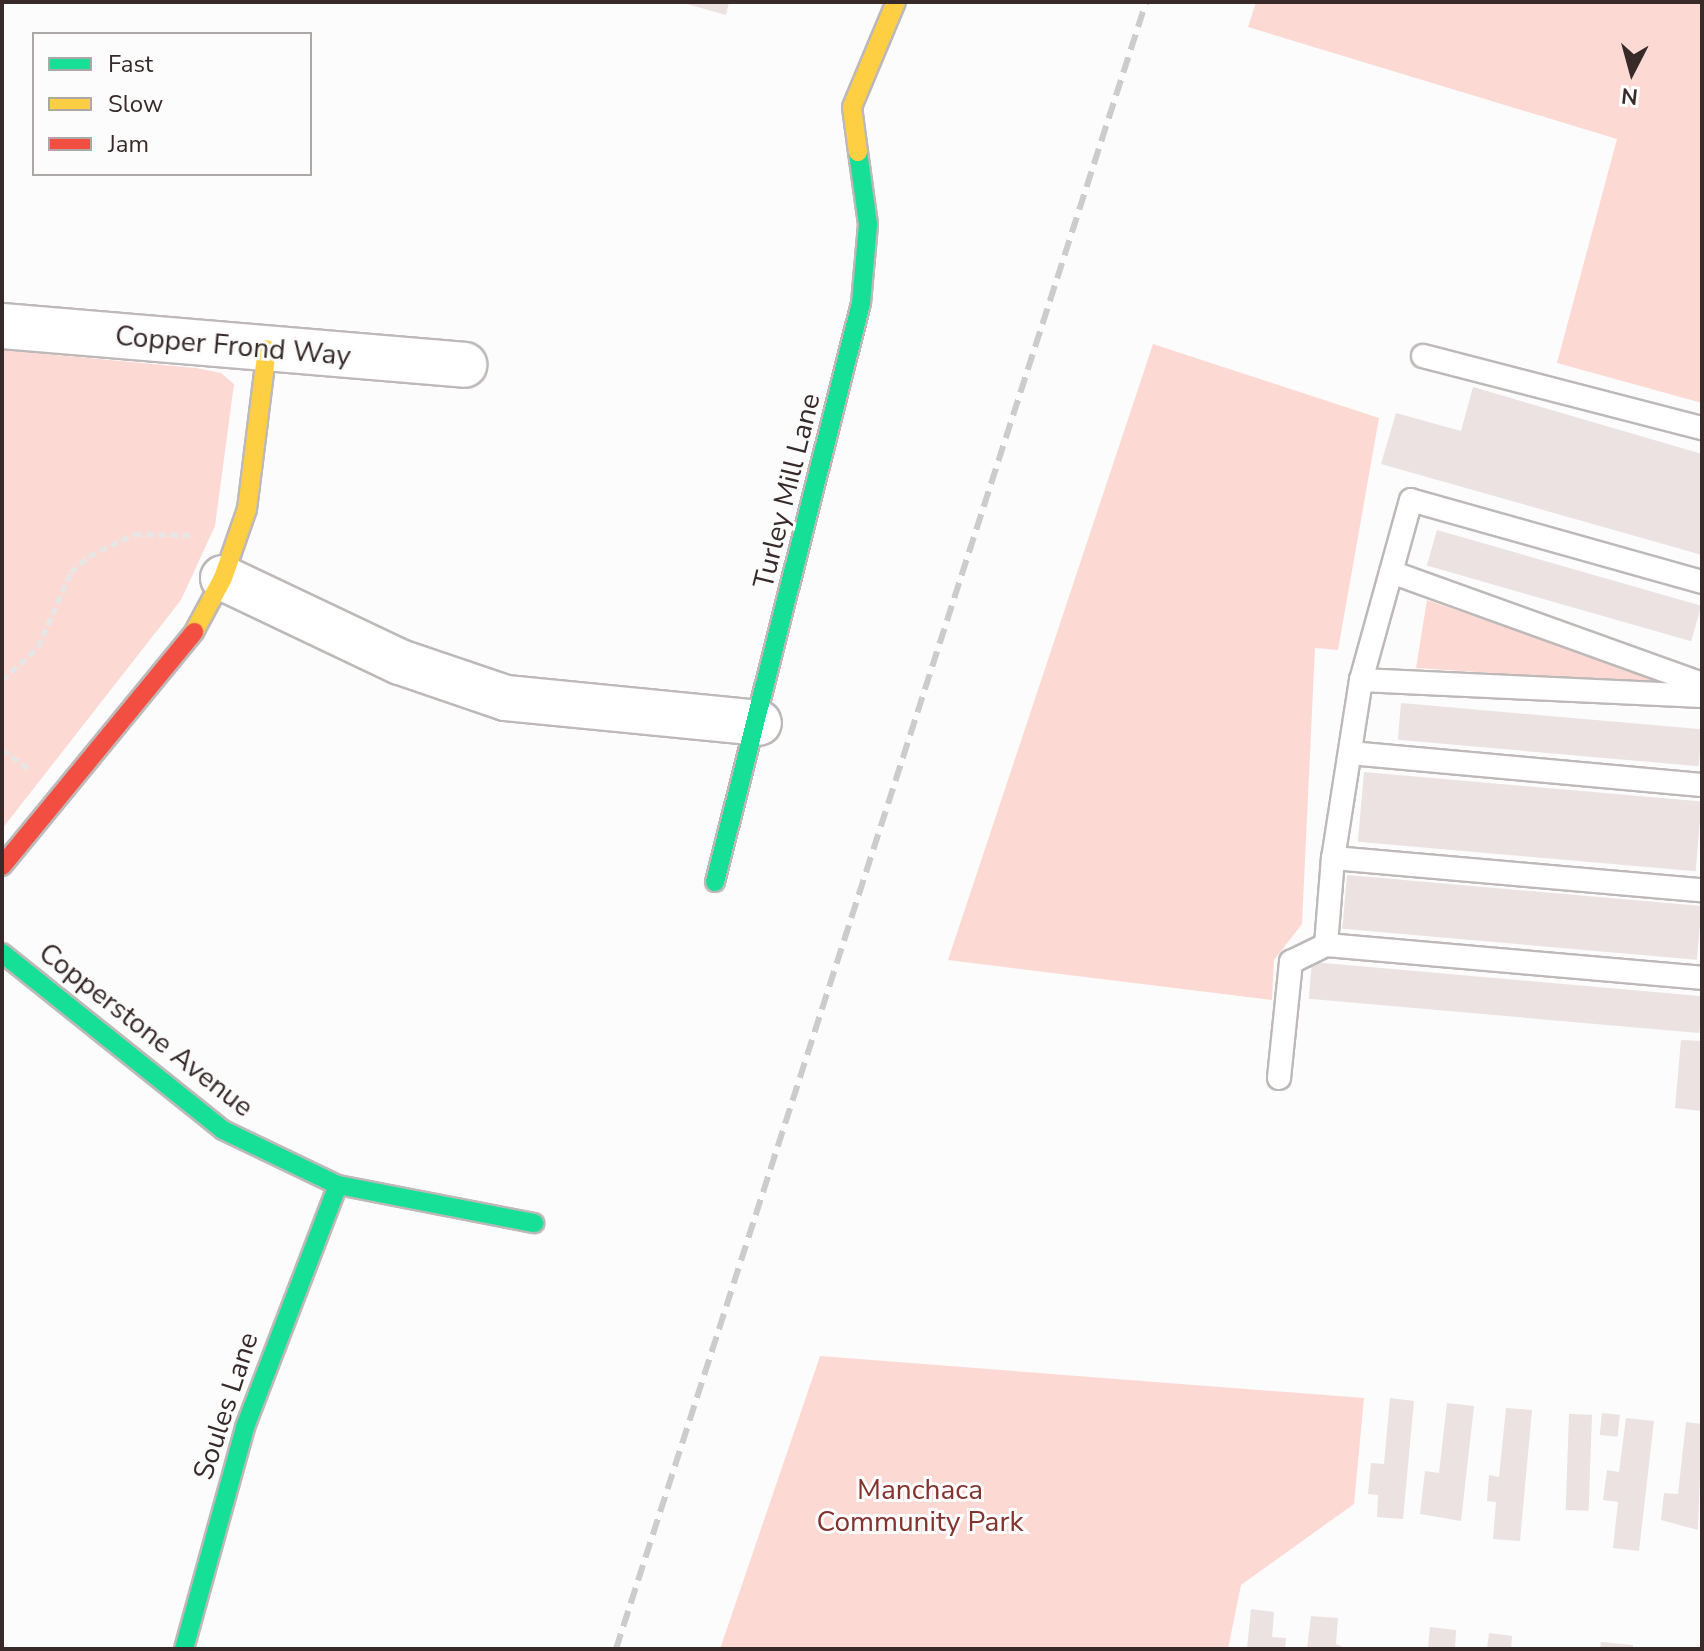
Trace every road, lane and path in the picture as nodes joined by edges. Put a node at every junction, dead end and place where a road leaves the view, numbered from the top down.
1 (896, 2) edge
2 (2, 326) edge
3 (267, 349) junction
4 (1423, 356) dead end
5 (464, 365) dead end
6 (1702, 428) edge
7 (192, 535) dead end
8 (1391, 572) junction
9 (223, 578) junction
10 (1702, 582) edge
11 (2, 680) edge
12 (1361, 680) junction
13 (1702, 684) edge
14 (1702, 696) edge
15 (759, 723) junction
16 (2, 749) edge
17 (1350, 753) junction
18 (29, 769) dead end
19 (1702, 785) edge
20 (1333, 858) junction
21 (2, 866) edge
22 (715, 882) dead end
23 (1702, 890) edge
24 (1326, 945) junction
25 (2, 953) edge
26 (1702, 978) edge
27 (1279, 1078) dead end
28 (338, 1185) junction
29 (534, 1223) dead end
30 (184, 1649) edge

1 - 15 street, Turley Mill Lane
2 - 3 street, Copper Frond Way
3 - 5 street, Copper Frond Way
3 - 9 street
4 - 6 lane
7 - 11 path
8 - 10 lane
8 - 12 lane
8 - 13 lane
9 - 15 street
9 - 21 street
12 - 14 lane
12 - 17 lane
15 - 22 street, Turley Mill Lane
16 - 18 path
17 - 19 lane
17 - 20 lane
20 - 23 lane
20 - 24 lane
24 - 26 lane
24 - 27 lane
25 - 28 street, Copperstone Avenue
28 - 29 street, Copperstone Avenue
28 - 30 street, Soules Lane

